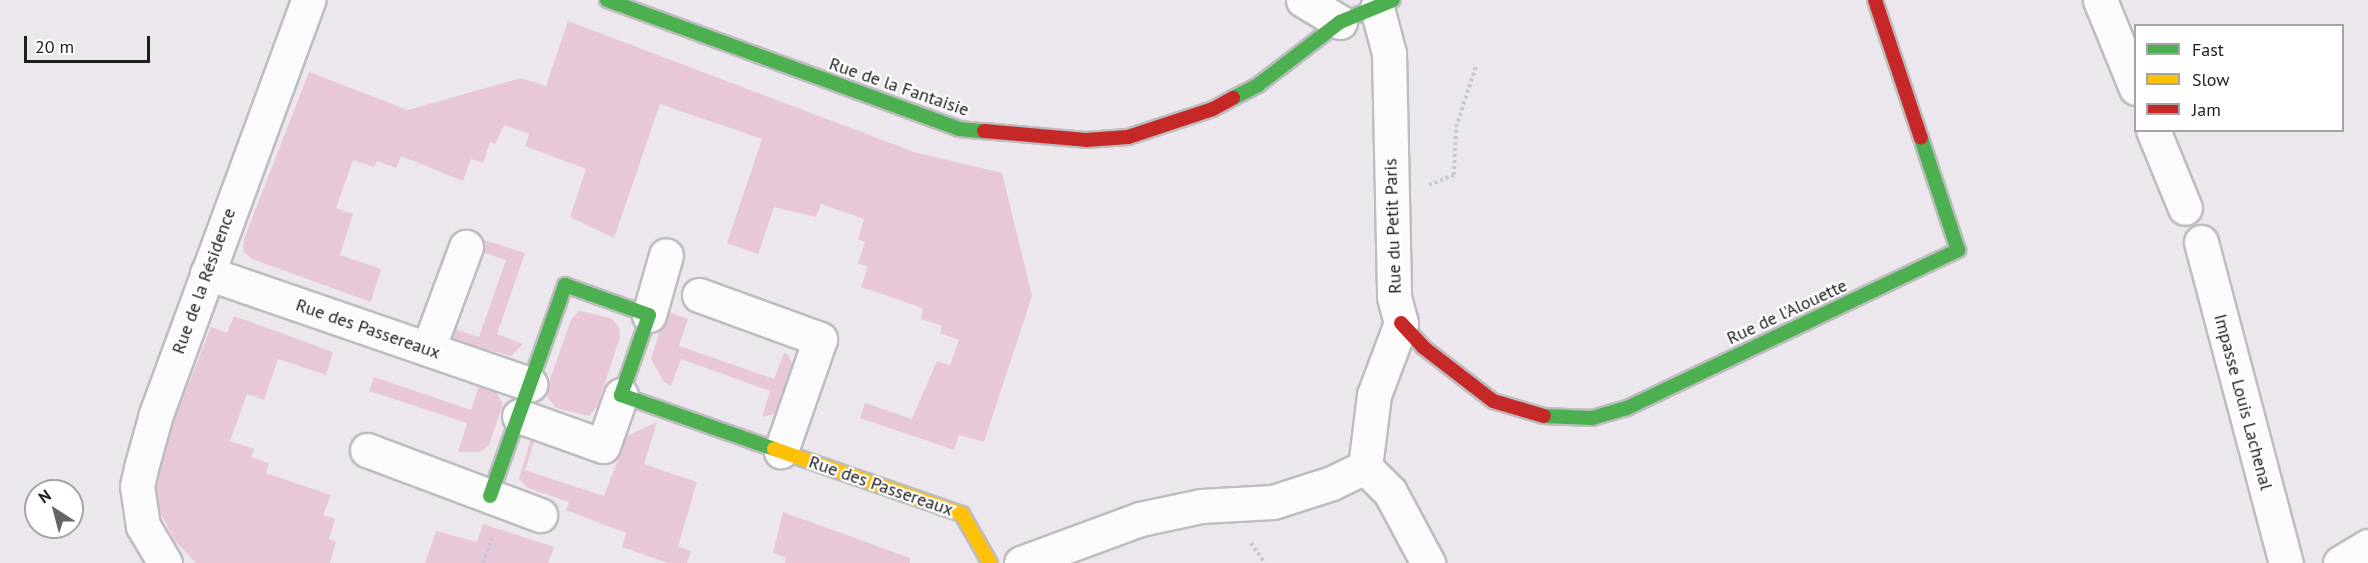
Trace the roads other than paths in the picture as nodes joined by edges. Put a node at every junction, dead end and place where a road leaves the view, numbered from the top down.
1 (309, 0) edge
2 (607, 0) edge
3 (1303, 0) edge
4 (1875, 0) edge
5 (2100, 0) edge
6 (1385, 4) edge
7 (1340, 21) junction
8 (2134, 83) edge
9 (2154, 132) edge
10 (2185, 208) dead end
11 (2201, 242) dead end
12 (466, 247) dead end
13 (666, 255) dead end
14 (207, 273) junction
15 (699, 296) dead end
16 (649, 315) junction
17 (1401, 323) junction
18 (428, 349) junction
19 (530, 384) junction
20 (621, 395) junction
21 (519, 416) junction
22 (367, 450) dead end
23 (781, 451) junction
24 (1365, 467) junction
25 (490, 496) junction
26 (540, 515) dead end
27 (2368, 546) edge
28 (165, 563) edge
29 (990, 563) edge
30 (1022, 563) edge
31 (1428, 563) edge
32 (2286, 563) edge
33 (2340, 563) edge

1 - 14 street, Rue de la Résidence
2 - 7 street, Rue de la Fantaisie
3 - 7 street
4 - 17 street, Rue de l'Alouette
5 - 8 street
6 - 7 street, Rue de la Fantaisie
6 - 17 street, Rue du Petit Paris
9 - 10 street
11 - 32 street, Impasse Louis Lachenal
12 - 18 street
13 - 16 street
14 - 18 street, Rue des Passereaux
14 - 28 street, Rue de la Résidence
15 - 23 street
16 - 19 street
16 - 20 street
17 - 24 street
18 - 19 street, Rue des Passereaux
19 - 21 street
20 - 21 street
20 - 23 street, Rue des Passereaux
21 - 25 street
22 - 25 street
23 - 29 street, Rue des Passereaux
24 - 30 street
24 - 31 street
25 - 26 street
27 - 33 street

